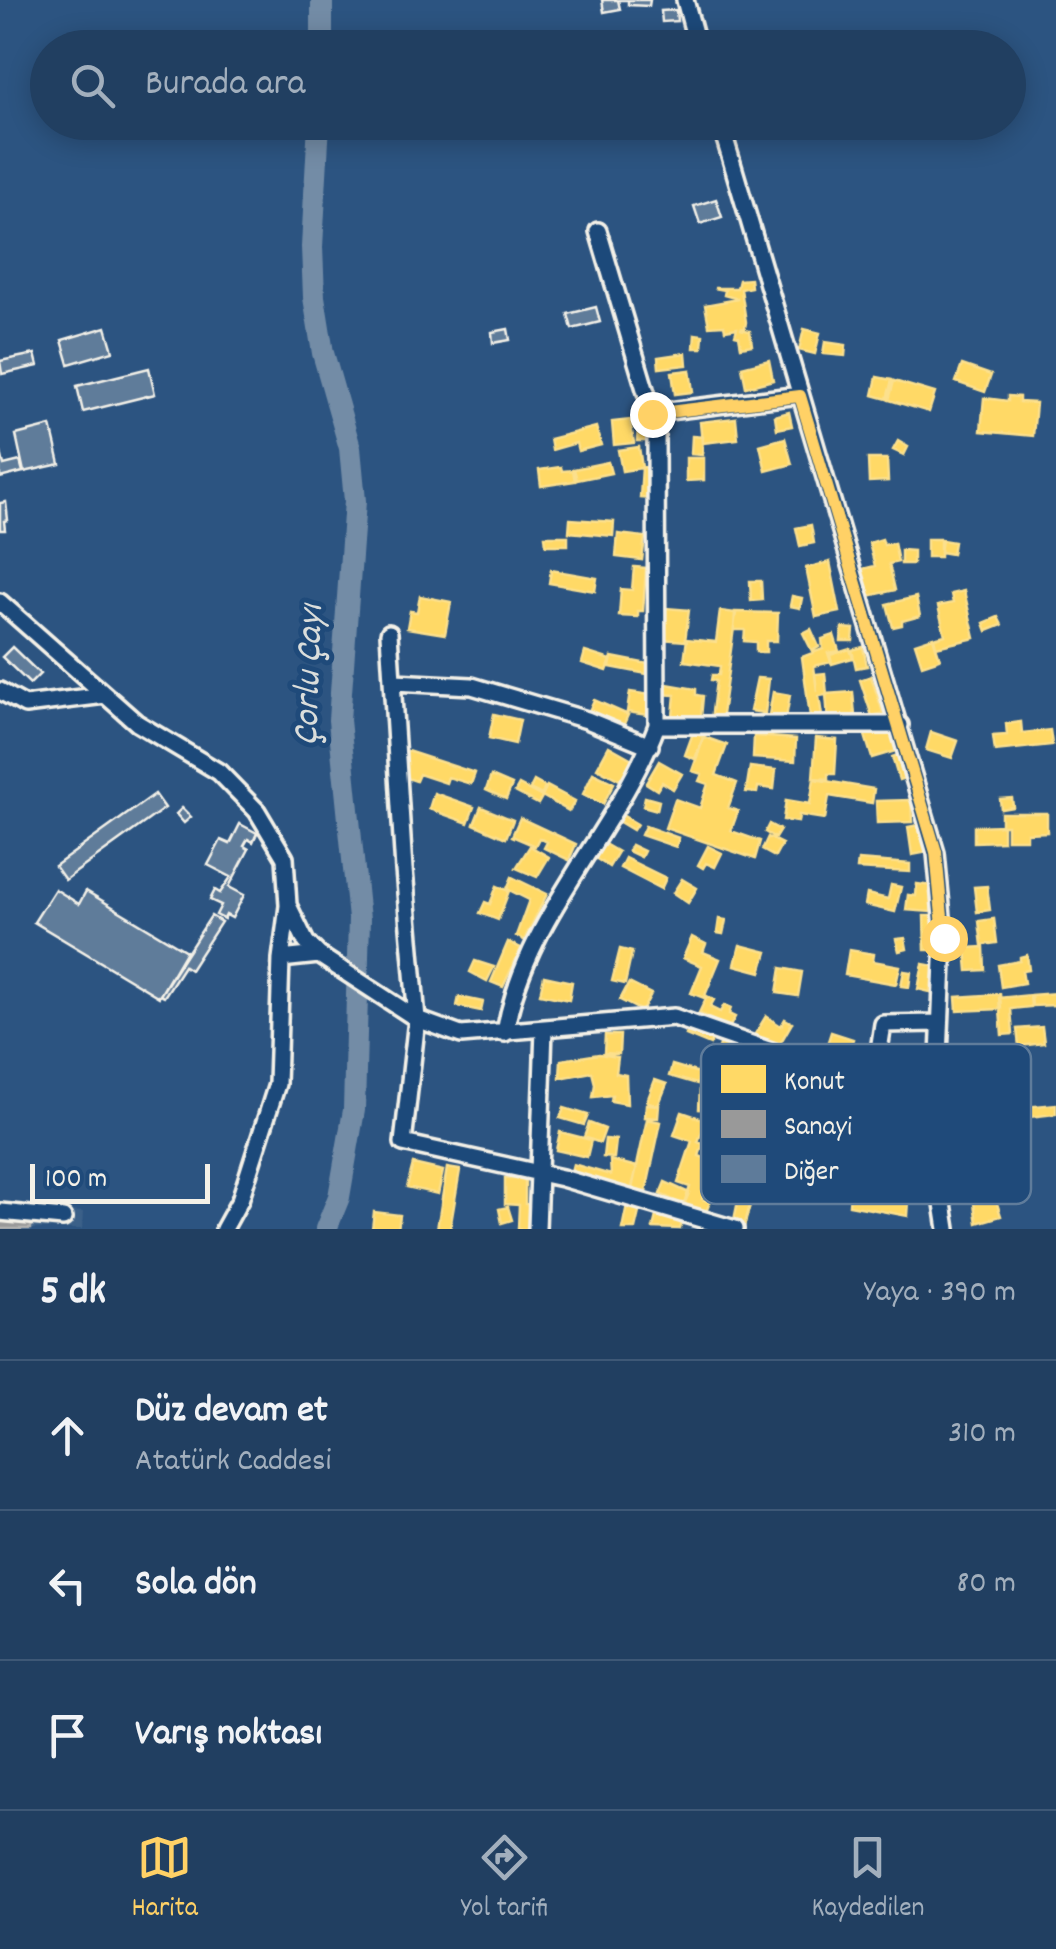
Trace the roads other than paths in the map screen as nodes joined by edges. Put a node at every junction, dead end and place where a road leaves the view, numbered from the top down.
1 (684, 0) edge
2 (693, 30) edge
3 (725, 140) edge
4 (598, 231) dead end
5 (800, 396) junction
6 (652, 414) junction
7 (0, 602) edge
8 (390, 633) dead end
9 (394, 682) junction
10 (0, 691) edge
11 (105, 696) junction
12 (900, 725) junction
13 (653, 736) junction
14 (288, 905) junction
15 (319, 955) junction
16 (282, 959) junction
17 (417, 1018) junction
18 (939, 1024) junction
19 (544, 1030) junction
20 (505, 1033) junction
21 (750, 1044) edge
22 (880, 1044) edge
23 (938, 1044) edge
24 (537, 1173) junction
25 (943, 1204) edge
26 (0, 1212) edge
27 (63, 1218) dead end
28 (224, 1229) edge
29 (537, 1229) edge
30 (735, 1229) edge
31 (947, 1229) edge

1 - 2 street
3 - 5 street
4 - 6 street
5 - 6 street
5 - 12 street
6 - 13 street
7 - 11 street
8 - 9 street
9 - 13 street
9 - 17 street
10 - 11 street
11 - 14 street
12 - 13 street
12 - 18 street
13 - 20 street
14 - 15 street
14 - 16 street
15 - 16 street
15 - 17 street
16 - 28 street
17 - 20 street
17 - 24 street
18 - 22 street
18 - 23 street
19 - 20 street
19 - 21 street
19 - 24 street
24 - 29 street
24 - 30 street
25 - 31 street
26 - 27 street

